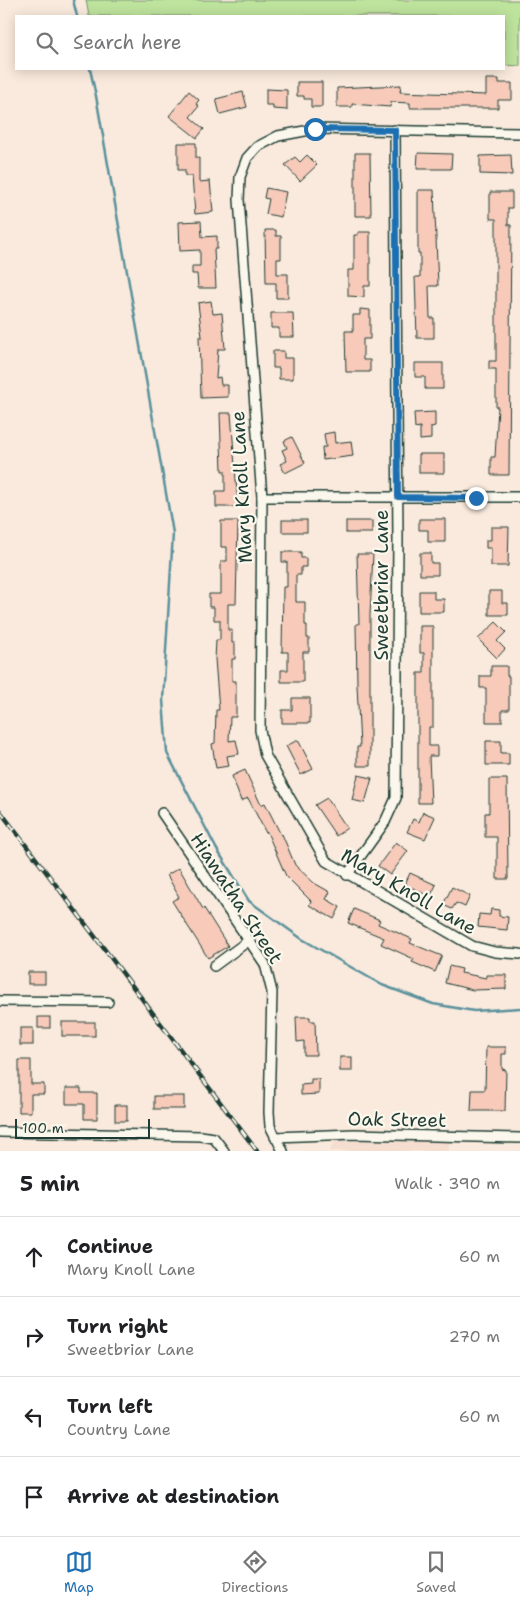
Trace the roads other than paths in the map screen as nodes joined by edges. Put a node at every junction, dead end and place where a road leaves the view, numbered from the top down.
1 (395, 130) junction
2 (520, 133) edge
3 (262, 496) junction
4 (398, 497) junction
5 (520, 497) edge
6 (162, 813) dead end
7 (347, 875) junction
8 (248, 941) junction
9 (520, 954) edge
10 (214, 966) dead end
11 (0, 1001) edge
12 (108, 1002) dead end
13 (0, 1132) edge
14 (274, 1137) junction
15 (520, 1138) edge
16 (224, 1151) edge
17 (283, 1151) edge

1 - 2 street, Mary Knoll Lane
1 - 3 street, Mary Knoll Lane
1 - 4 street, Sweetbriar Lane
3 - 4 street
3 - 7 street, Mary Knoll Lane
4 - 5 street
4 - 7 street, Sweetbriar Lane
6 - 8 street, Hiawatha Street
7 - 9 street, Mary Knoll Lane
8 - 10 street
8 - 14 street, Hiawatha Street
11 - 12 street
13 - 16 street
14 - 15 street, Oak Street
14 - 17 street, Hiawatha Street

